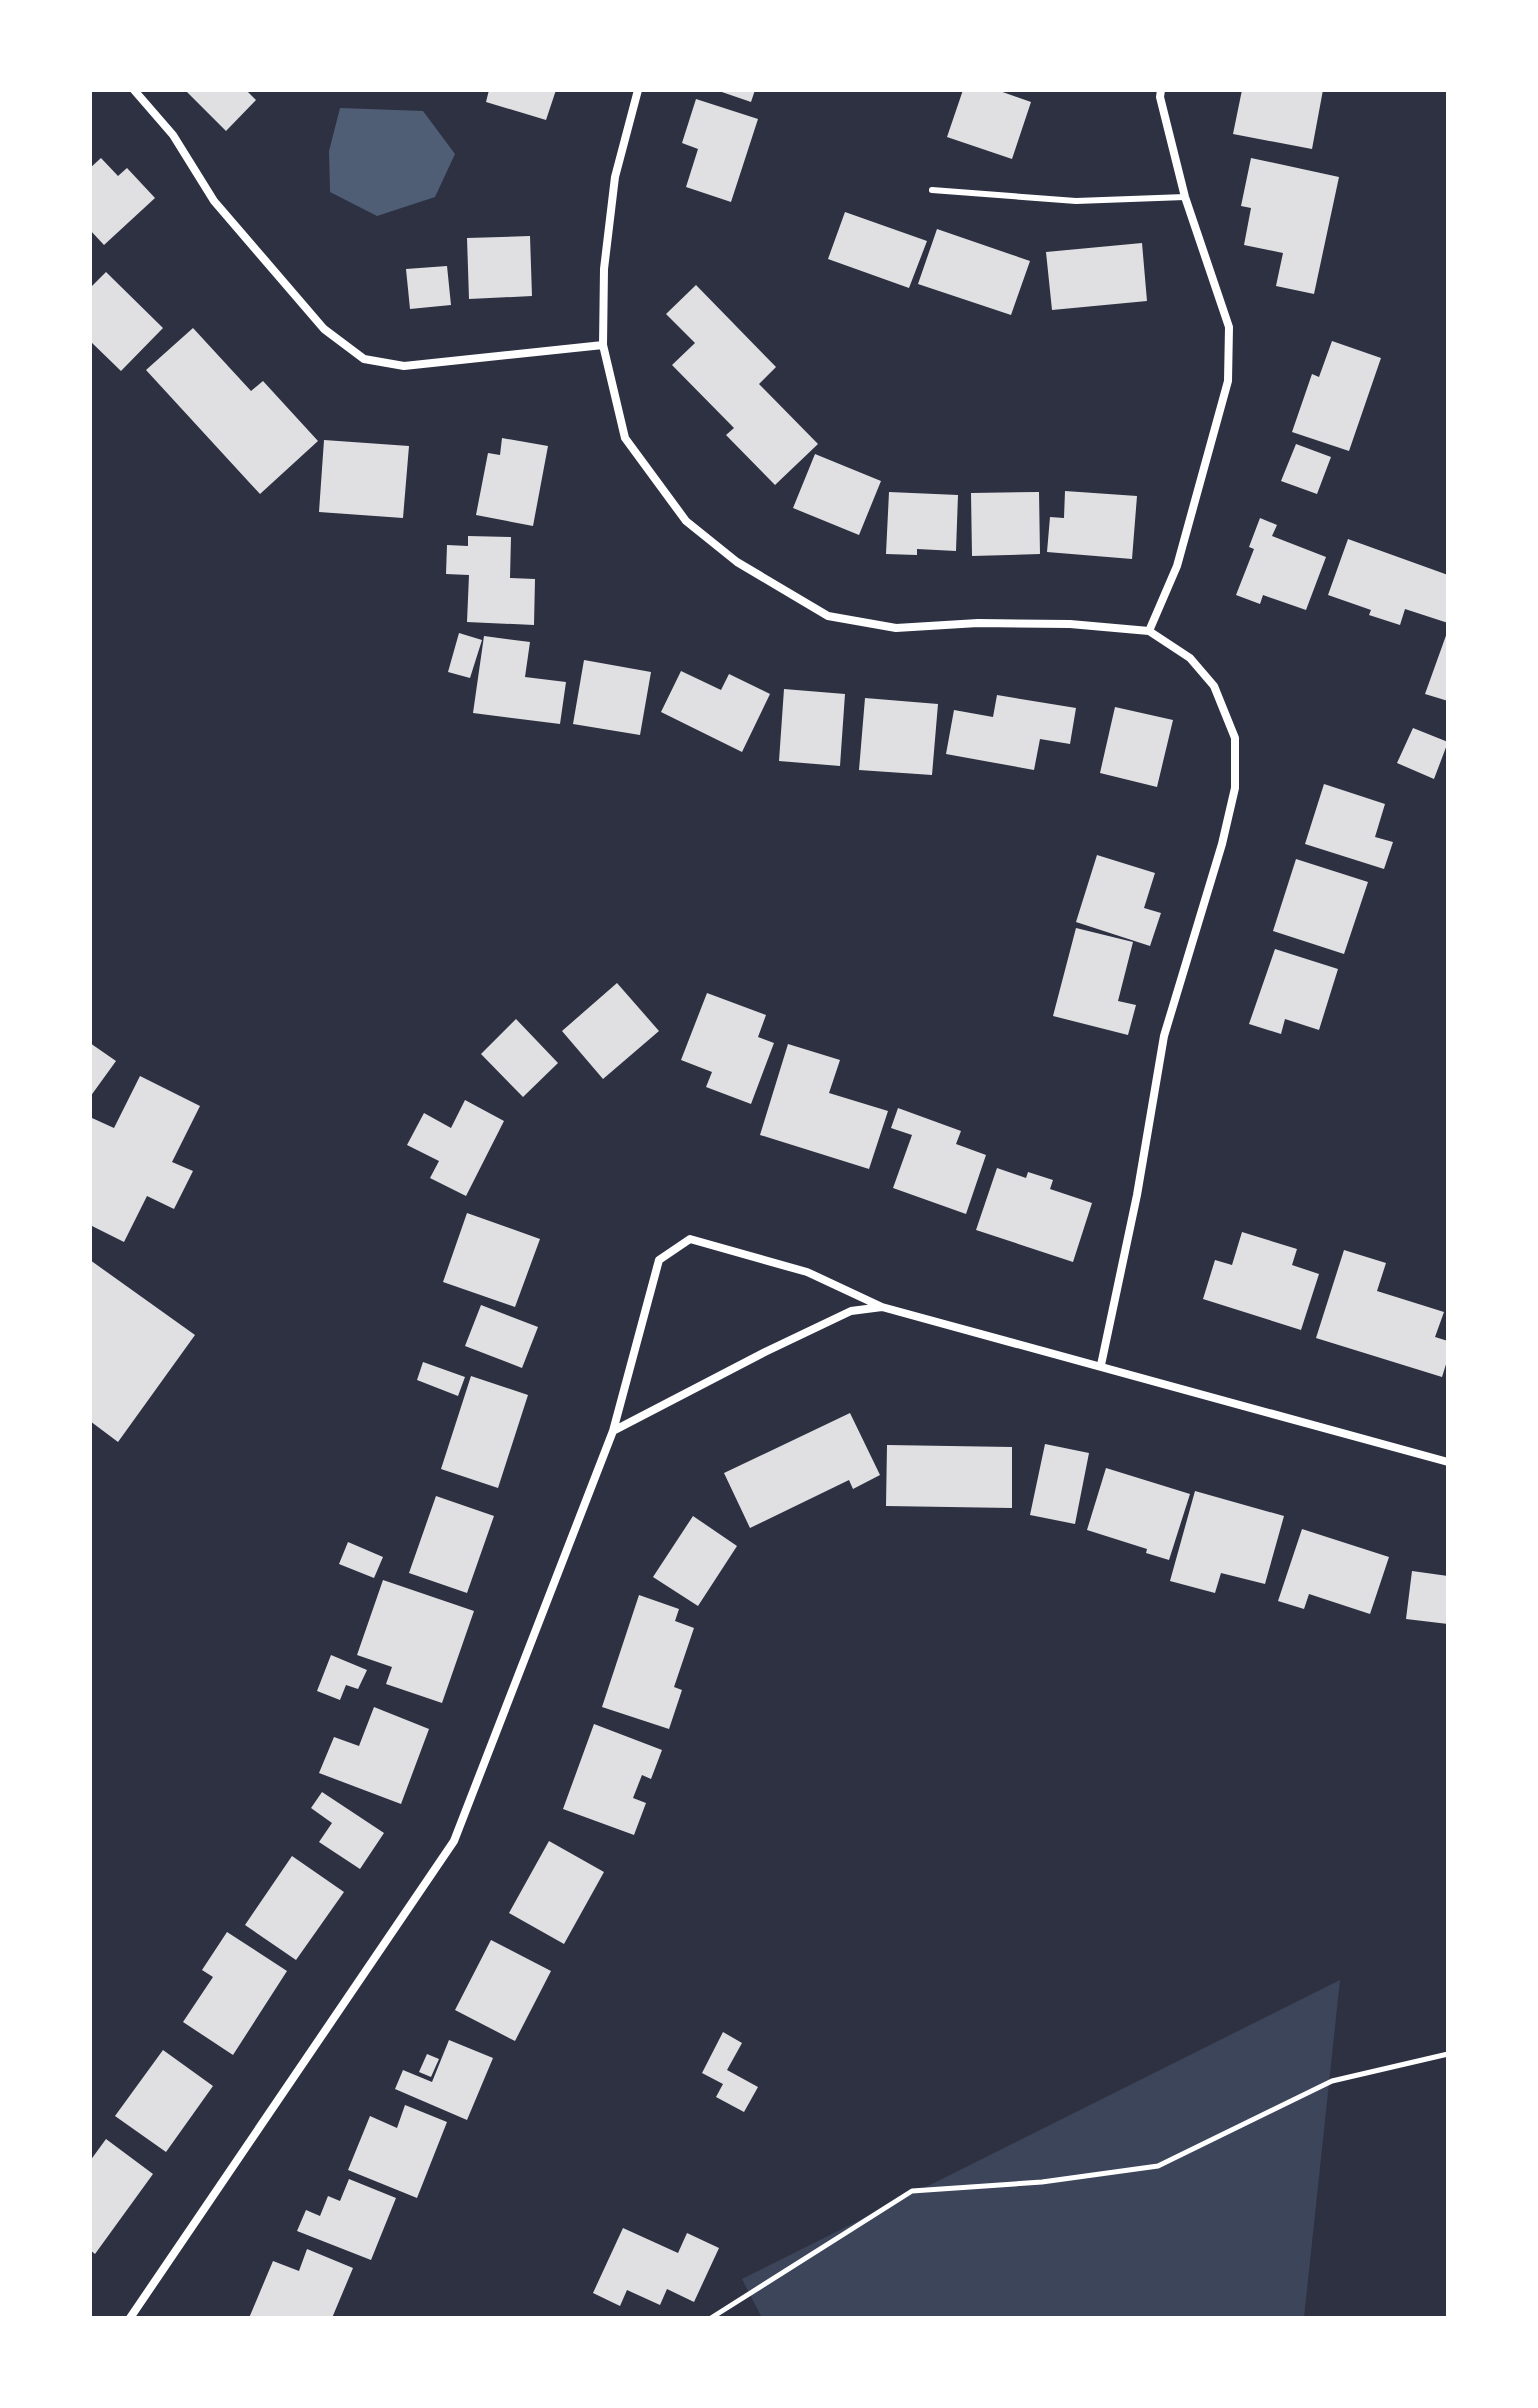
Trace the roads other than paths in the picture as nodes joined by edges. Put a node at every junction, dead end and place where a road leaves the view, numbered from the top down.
1 (134, 90) edge
2 (638, 90) edge
3 (1161, 90) edge
4 (932, 190) dead end
5 (1185, 197) junction
6 (603, 345) junction
7 (1149, 631) junction
8 (882, 1307) junction
9 (1101, 1365) junction
10 (613, 1431) junction
11 (1448, 1462) edge
12 (130, 2318) edge

1 - 6 street
2 - 6 street
3 - 5 street
4 - 5 lane
5 - 7 street
6 - 7 street
7 - 9 street
8 - 9 street
8 - 10 street
8 - 10 street
9 - 11 street
10 - 12 street

